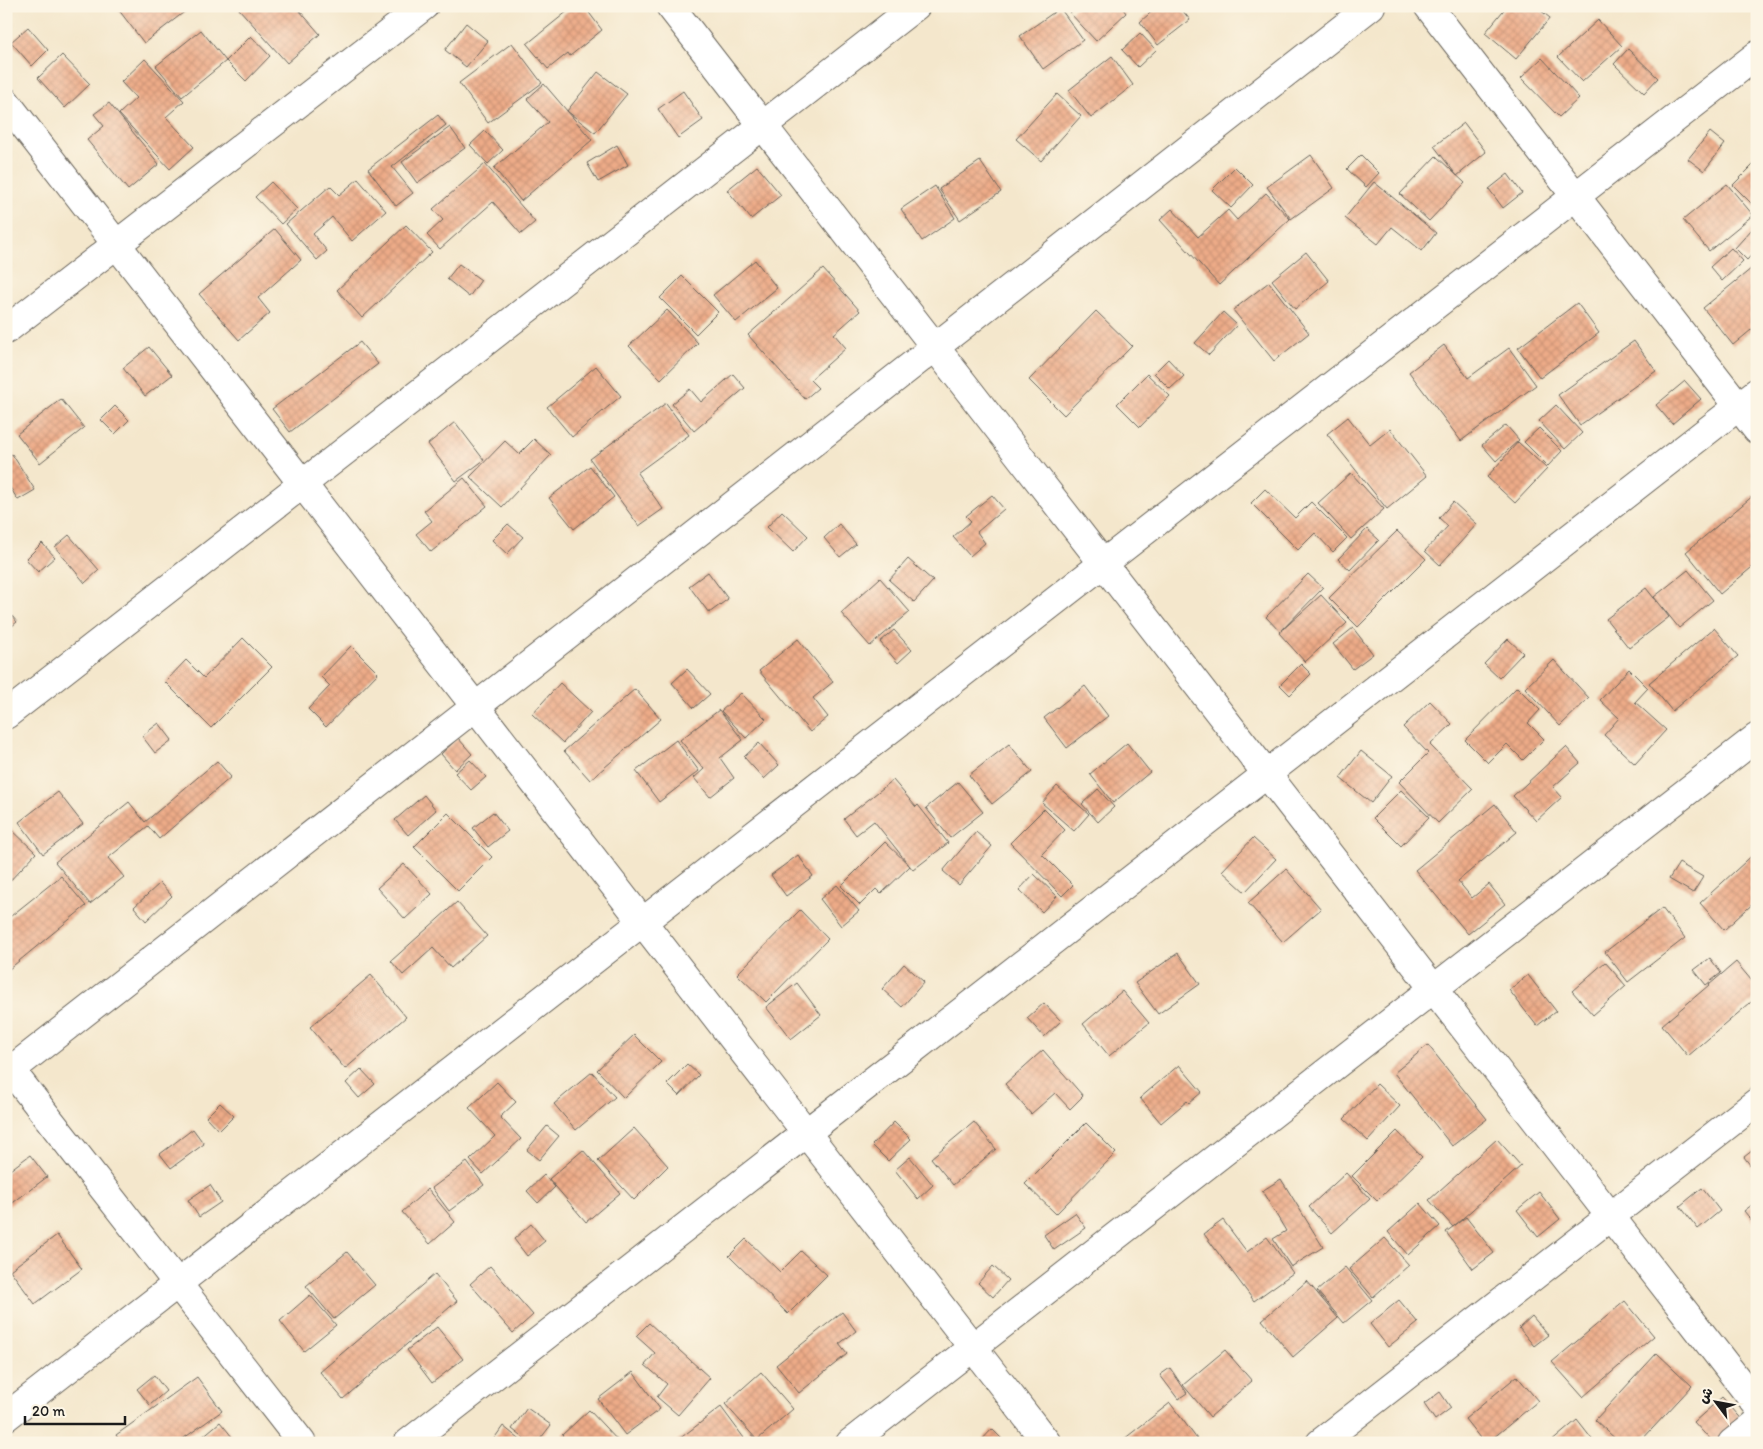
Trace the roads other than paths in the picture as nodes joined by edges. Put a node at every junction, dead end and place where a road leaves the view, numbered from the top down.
1 (424, 6) edge
2 (670, 6) edge
3 (916, 6) edge
4 (1370, 6) edge
5 (1428, 6) edge
6 (1757, 55) edge
7 (6, 102) edge
8 (763, 126) junction
9 (1576, 196) junction
10 (117, 245) junction
11 (6, 330) edge
12 (935, 347) junction
13 (1748, 399) edge
14 (1757, 430) edge
15 (303, 484) junction
16 (1103, 563) junction
17 (476, 707) junction
18 (6, 715) edge
19 (1757, 737) edge
20 (1266, 774) junction
21 (643, 922) junction
22 (1434, 989) junction
23 (8, 1070) edge
24 (1757, 1102) edge
25 (806, 1132) junction
26 (1610, 1216) junction
27 (178, 1284) junction
28 (973, 1347) junction
29 (1757, 1405) edge
30 (6, 1417) edge
31 (1757, 1423) edge
32 (302, 1443) edge
33 (408, 1443) edge
34 (850, 1443) edge
35 (1047, 1443) edge
36 (1320, 1443) edge
37 (1732, 1443) edge

1 - 10 street
2 - 8 street
3 - 8 street
4 - 12 street
5 - 9 street
6 - 9 street
7 - 10 street
8 - 12 street
8 - 15 street
9 - 13 street
9 - 16 street
10 - 11 street
10 - 15 street
12 - 16 street
12 - 17 street
13 - 14 street
13 - 20 street
15 - 17 street
15 - 18 street
16 - 20 street
16 - 21 street
17 - 21 street
17 - 23 street
19 - 22 street
20 - 22 street
20 - 25 street
21 - 25 street
21 - 27 street
22 - 26 street
22 - 28 street
23 - 27 street
24 - 26 street
25 - 28 street
25 - 33 street
26 - 29 street
26 - 36 street
27 - 30 street
27 - 32 street
28 - 34 street
28 - 35 street
31 - 37 street

